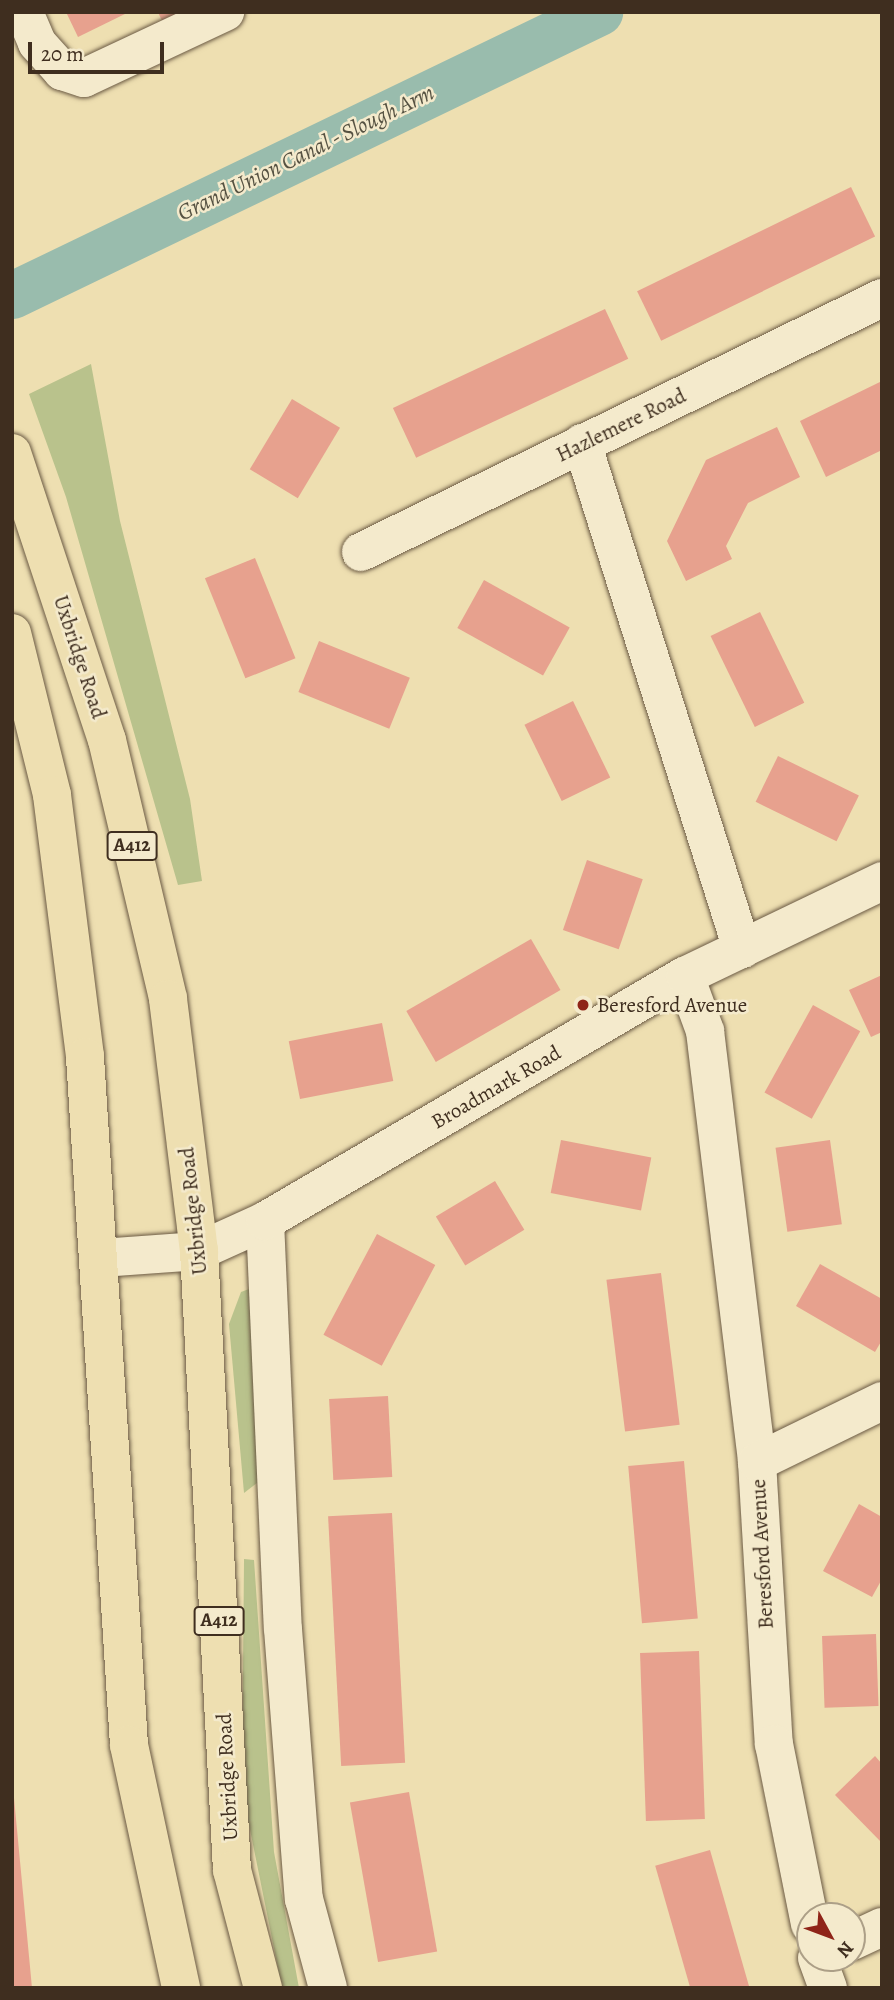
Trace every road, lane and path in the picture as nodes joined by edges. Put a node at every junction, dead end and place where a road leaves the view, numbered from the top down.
1 (24, 12) edge
2 (225, 12) edge
3 (882, 298) edge
4 (582, 443) junction
5 (13, 454) edge
6 (361, 552) dead end
7 (12, 633) edge
8 (882, 881) edge
9 (742, 949) junction
10 (685, 976) junction
11 (265, 1221) junction
12 (198, 1251) junction
13 (101, 1258) junction
14 (882, 1401) edge
15 (757, 1462) junction
16 (806, 1902) edge
17 (882, 1927) edge
18 (866, 1934) edge
19 (181, 1988) edge
20 (262, 1988) edge
21 (328, 1988) edge

1 - 2 street
3 - 4 street, Hazlemere Road
4 - 6 street, Hazlemere Road
4 - 9 street
5 - 12 main road, Uxbridge Road / A412
7 - 13 main road
8 - 9 street, Broadmark Road
9 - 10 street, Broadmark Road
10 - 11 street, Broadmark Road
10 - 15 street, Beresford Avenue
11 - 12 street, Broadmark Road
11 - 21 street
12 - 13 street, Broadmark Road
12 - 20 main road, Uxbridge Road / A412
13 - 19 main road
14 - 15 street
15 - 16 street, Beresford Avenue
17 - 18 street

